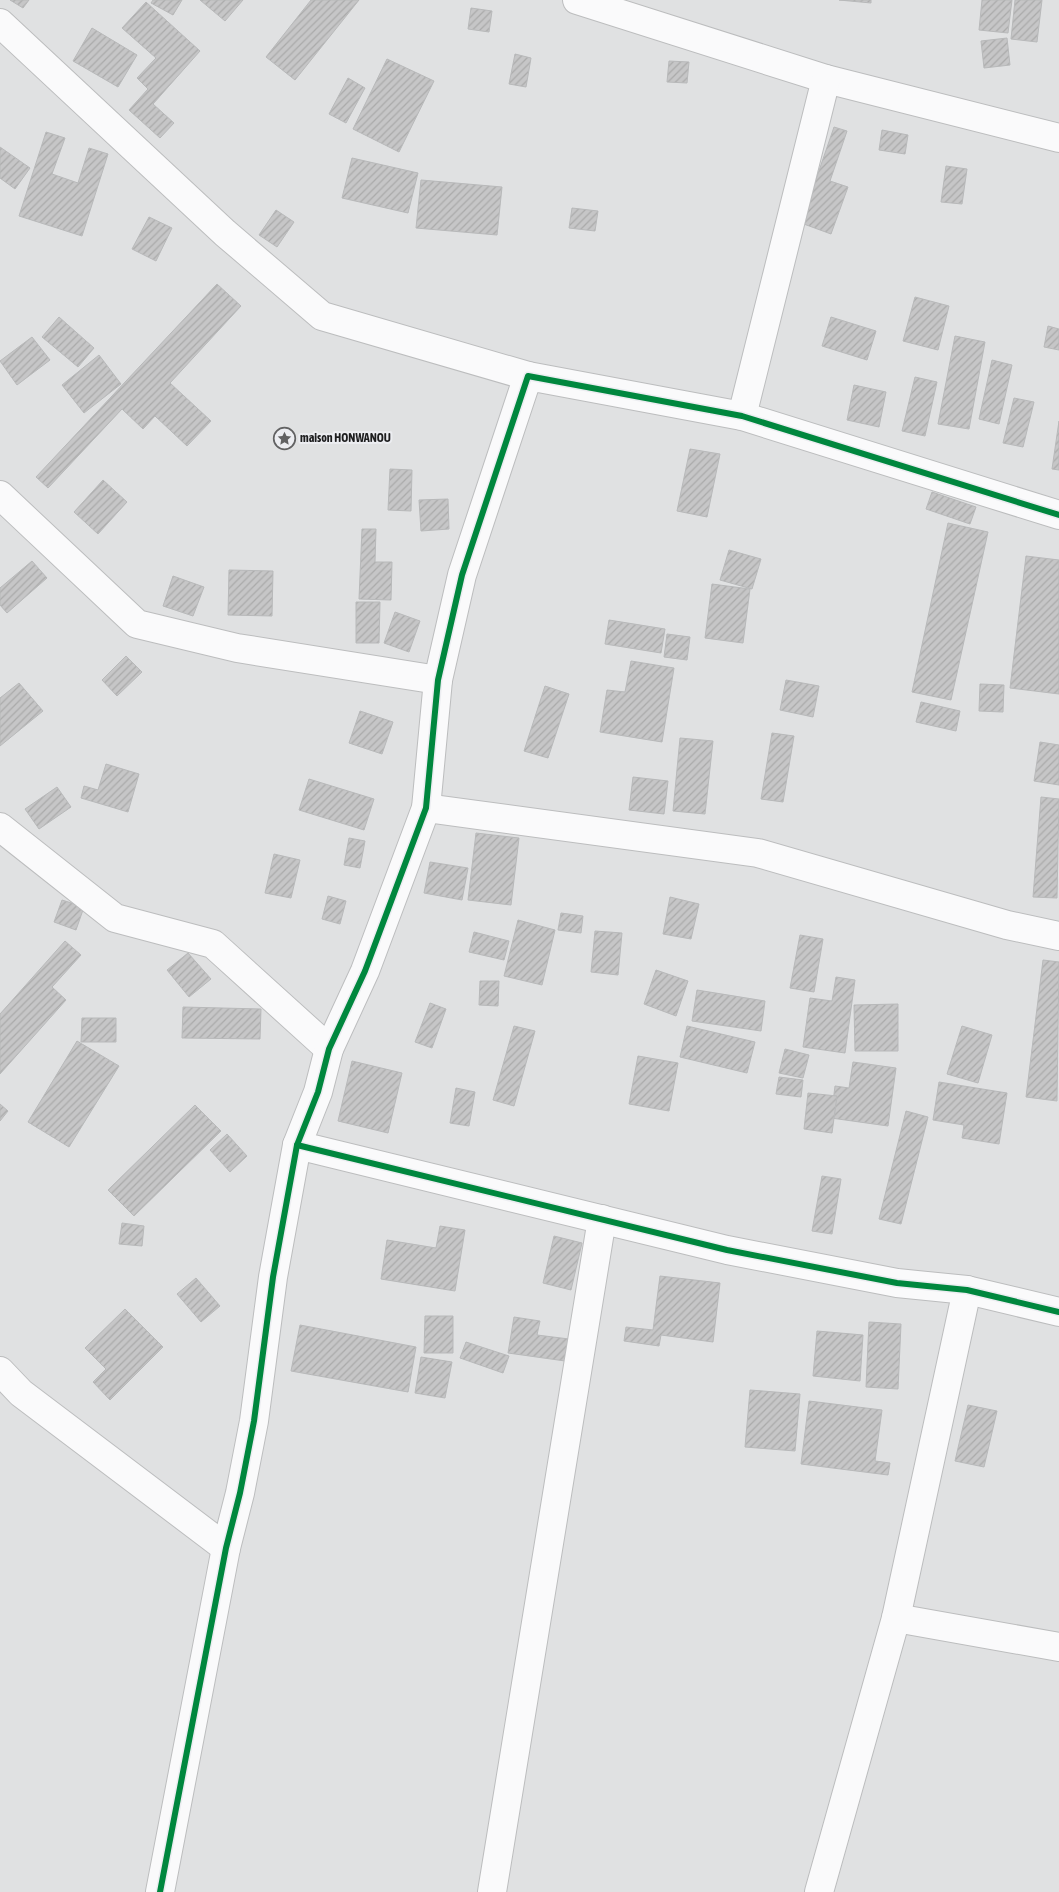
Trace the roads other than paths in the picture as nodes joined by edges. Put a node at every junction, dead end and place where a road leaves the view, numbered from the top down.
1 (577, 0) edge
2 (4, 37) edge
3 (826, 79) junction
4 (1058, 130) edge
5 (528, 376) junction
6 (742, 416) junction
7 (0, 495) edge
8 (1059, 515) edge
9 (438, 680) junction
10 (426, 808) junction
11 (0, 827) edge
12 (1059, 936) edge
13 (329, 1049) junction
14 (297, 1145) junction
15 (602, 1219) junction
16 (967, 1290) junction
17 (1059, 1312) edge
18 (0, 1371) edge
19 (226, 1548) junction
20 (896, 1618) junction
21 (1059, 1646) edge
22 (160, 1892) edge
23 (492, 1892) edge
24 (819, 1892) edge

1 - 3 street
2 - 5 street
3 - 4 street
3 - 6 street
5 - 6 street
5 - 9 street
6 - 8 street
7 - 9 street
9 - 10 street
10 - 12 street
10 - 13 street
11 - 13 street
13 - 14 street
14 - 15 street
14 - 19 street
15 - 16 street
15 - 23 street
16 - 17 street
16 - 20 street
18 - 19 street
19 - 22 street
20 - 21 street
20 - 24 street

